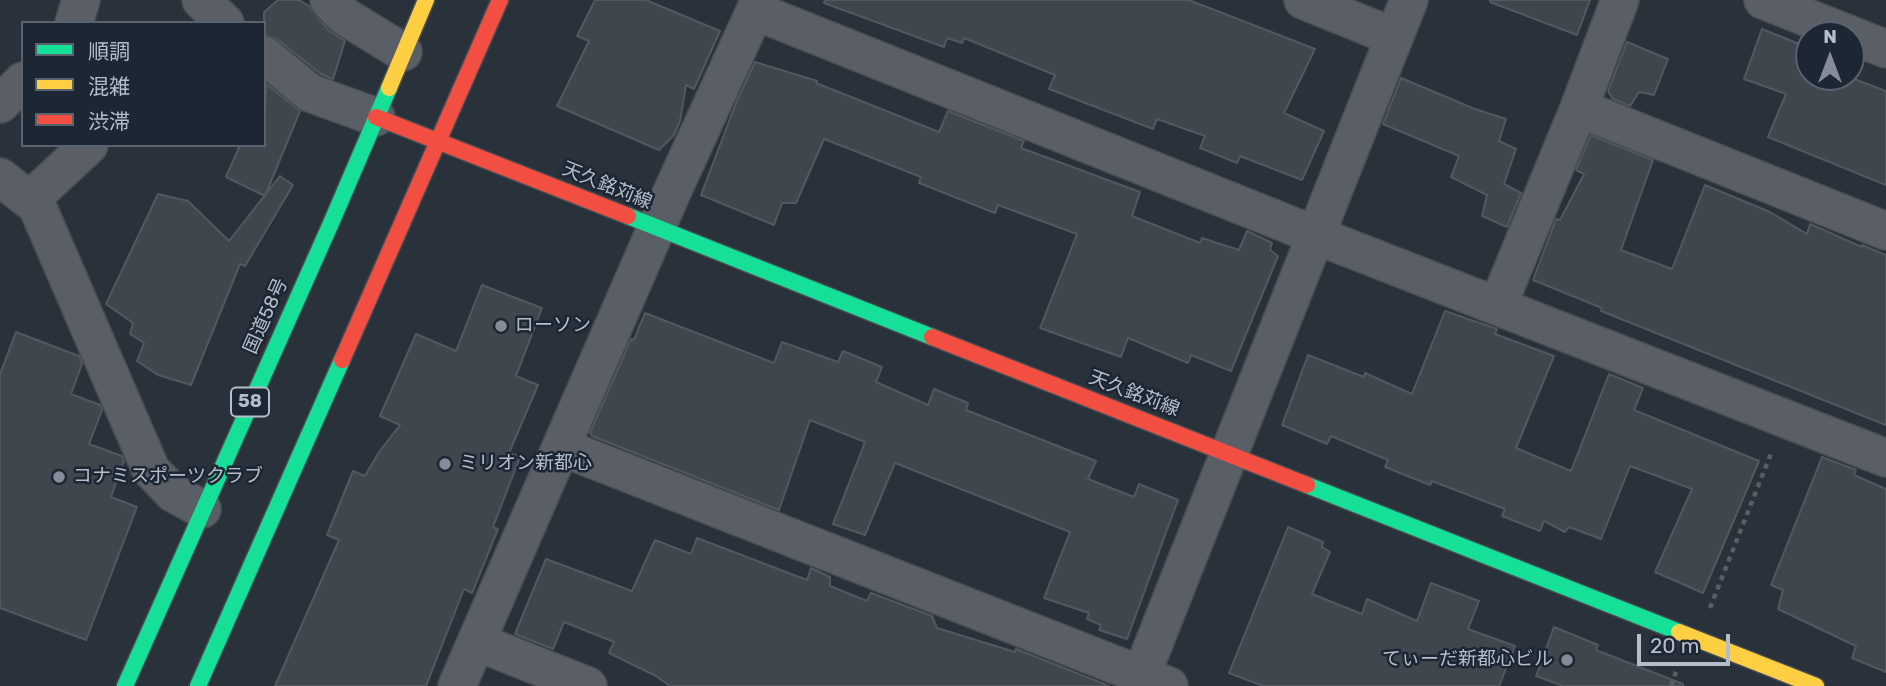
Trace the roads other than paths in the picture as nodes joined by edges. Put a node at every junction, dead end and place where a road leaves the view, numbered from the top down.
1 (81, 0) edge
2 (329, 0) edge
3 (426, 0) edge
4 (500, 0) edge
5 (1303, 0) edge
6 (1409, 0) edge
7 (1620, 0) edge
8 (1763, 0) edge
9 (758, 6) edge
10 (1832, 13) edge
11 (76, 21) edge
12 (1394, 37) junction
13 (1886, 49) edge
14 (403, 52) junction
15 (266, 57) edge
16 (21, 83) edge
17 (0, 104) edge
18 (1580, 108) junction
19 (376, 117) junction
20 (437, 141) junction
21 (87, 147) edge
22 (0, 177) edge
23 (30, 200) junction
24 (656, 229) junction
25 (1886, 231) edge
26 (1315, 234) junction
27 (1498, 305) junction
28 (561, 447) junction
29 (1228, 453) junction
30 (1886, 458) edge
31 (202, 509) junction
32 (477, 642) junction
33 (1149, 682) edge
34 (125, 686) edge
35 (198, 686) edge
36 (457, 686) edge
37 (588, 686) edge
38 (1816, 686) edge

1 - 11 street
2 - 14 street
3 - 14 main road, 国道58号 / 58
4 - 20 main road
5 - 12 street
6 - 12 street
7 - 18 street
8 - 10 street
9 - 24 street
9 - 26 street
10 - 13 street
12 - 26 street
14 - 19 main road, 国道58号 / 58
15 - 19 street
16 - 17 street
18 - 25 street
18 - 27 street
19 - 20 main road, 天久銘苅線
19 - 31 main road, 国道58号 / 58
20 - 24 main road, 天久銘苅線
20 - 35 main road
21 - 23 street
22 - 23 street
23 - 31 street
24 - 28 street
24 - 29 main road, 天久銘苅線
26 - 27 street
26 - 29 street
27 - 30 street
28 - 32 street
28 - 33 street
29 - 33 street
29 - 38 main road, 天久銘苅線
31 - 34 main road, 国道58号 / 58
32 - 36 street
32 - 37 street

